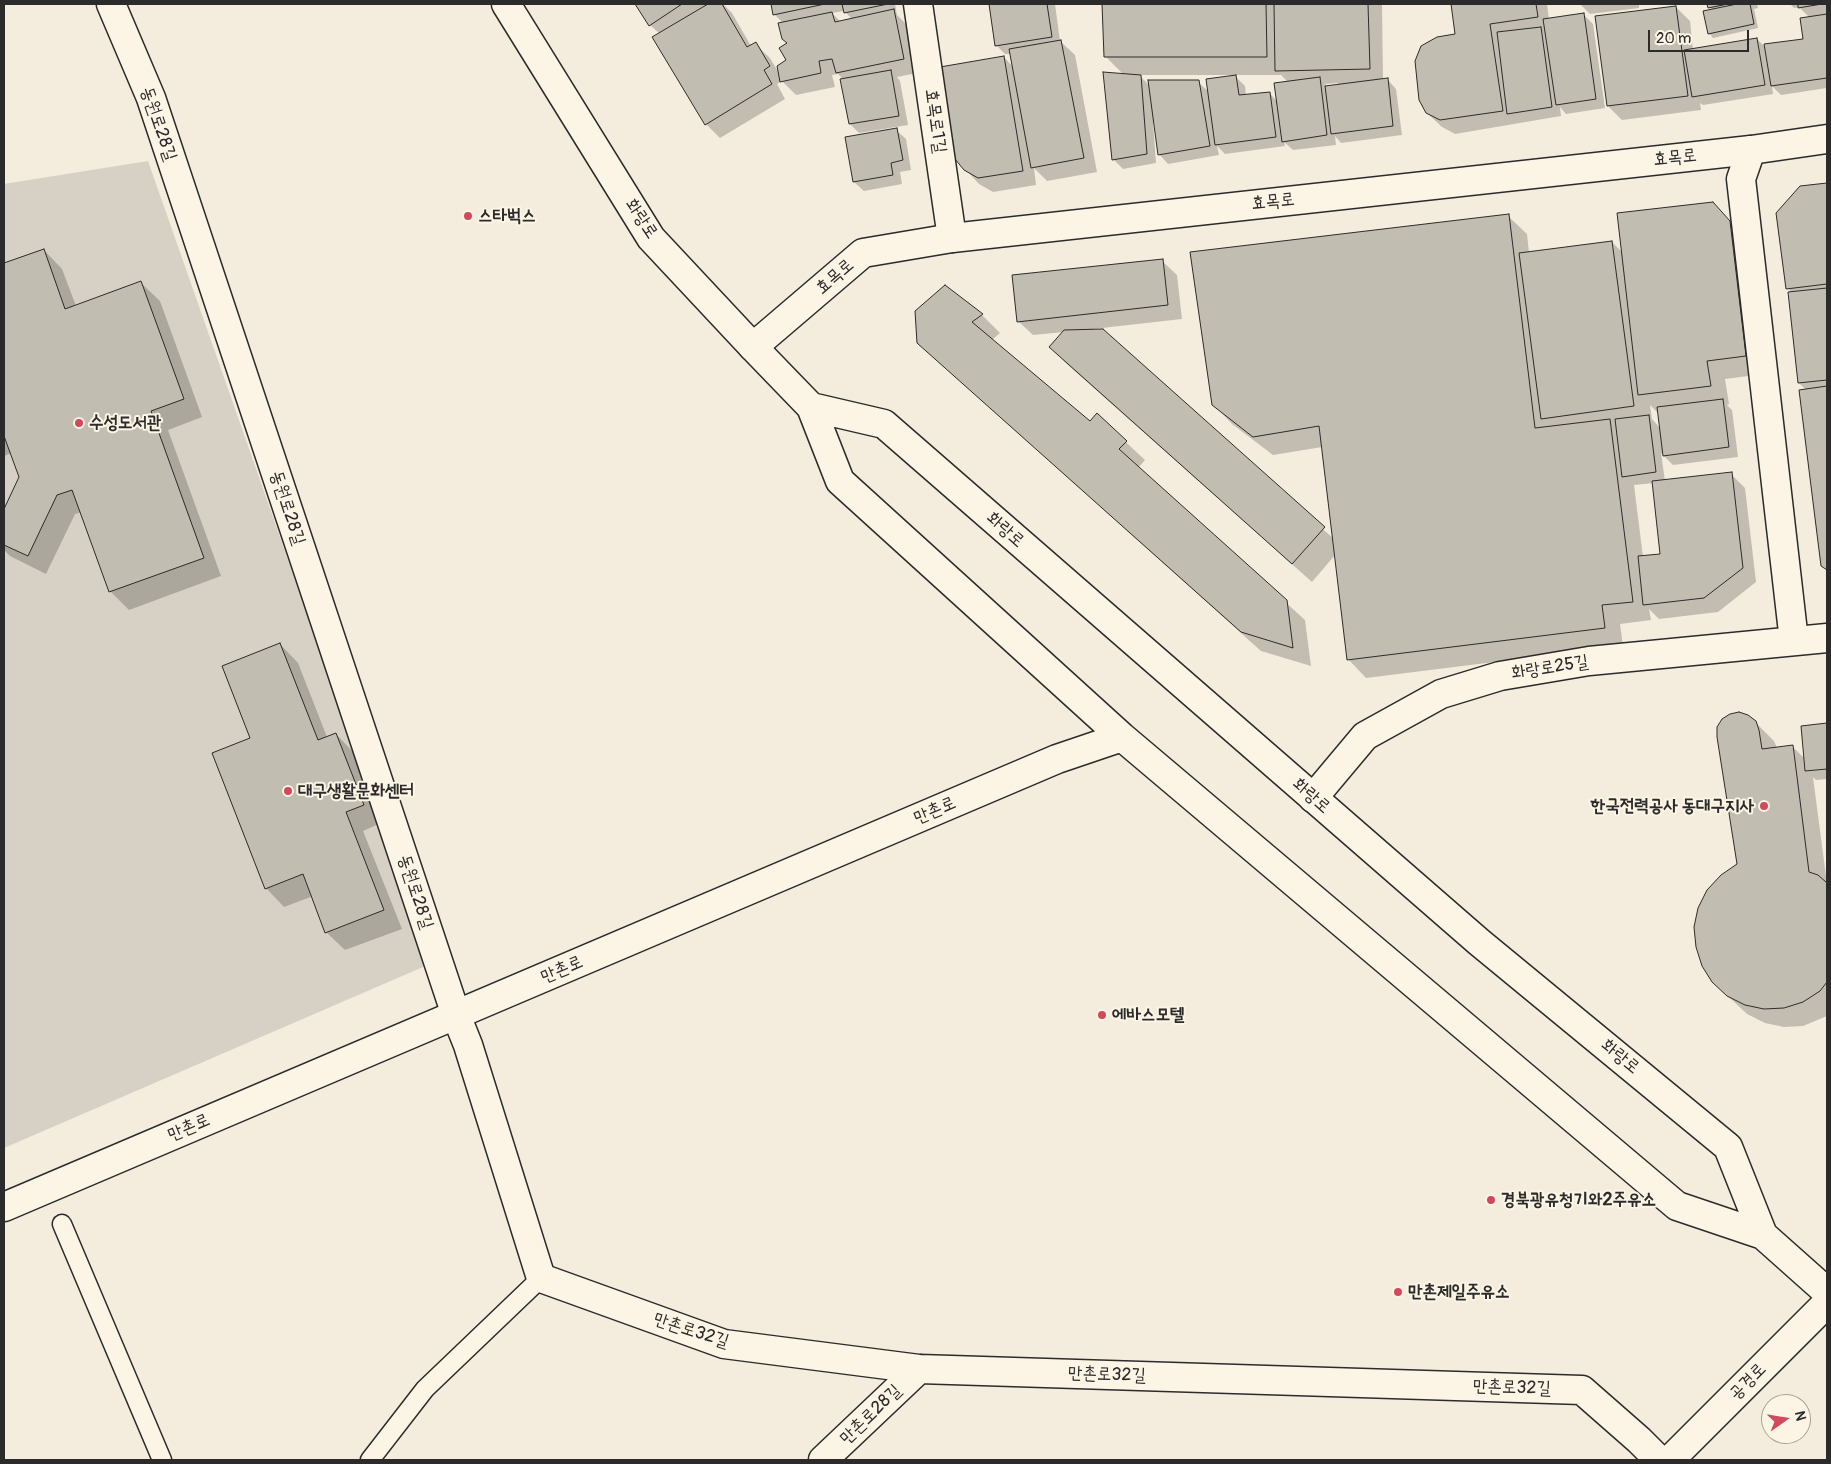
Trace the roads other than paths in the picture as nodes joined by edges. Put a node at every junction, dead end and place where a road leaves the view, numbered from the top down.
1 (111, 4) edge
2 (506, 4) edge
3 (918, 4) edge
4 (1827, 139) edge
5 (1751, 150) junction
6 (952, 238) junction
7 (753, 348) junction
8 (811, 407) junction
9 (1827, 638) edge
10 (1794, 641) junction
11 (1122, 737) junction
12 (1313, 798) junction
13 (456, 1015) junction
14 (4, 1207) edge
15 (62, 1224) dead end
16 (1763, 1235) junction
17 (541, 1278) junction
18 (1827, 1292) edge
19 (1827, 1303) edge
20 (919, 1369) junction
21 (162, 1460) edge
22 (370, 1460) edge
23 (823, 1460) edge
24 (1659, 1460) edge
25 (1670, 1460) edge

1 - 13 street, 동원로28길
2 - 7 street, 화랑로
3 - 6 street, 효목로1길
4 - 5 street, 효목로
5 - 6 street, 효목로
5 - 10 street
6 - 7 street, 효목로
7 - 8 street, 화랑로
8 - 11 street, 화랑로
8 - 12 street, 화랑로
9 - 10 street, 화랑로25길
10 - 12 street, 화랑로25길
11 - 13 street, 만촌로
11 - 16 street, 화랑로
12 - 16 street, 화랑로
13 - 14 street, 만촌로
13 - 17 street
15 - 21 lane
16 - 18 street, 화랑로
17 - 20 street, 만촌로32길
17 - 22 lane
19 - 25 street, 공경로
20 - 23 street, 만촌로28길
20 - 24 street, 만촌로32길

